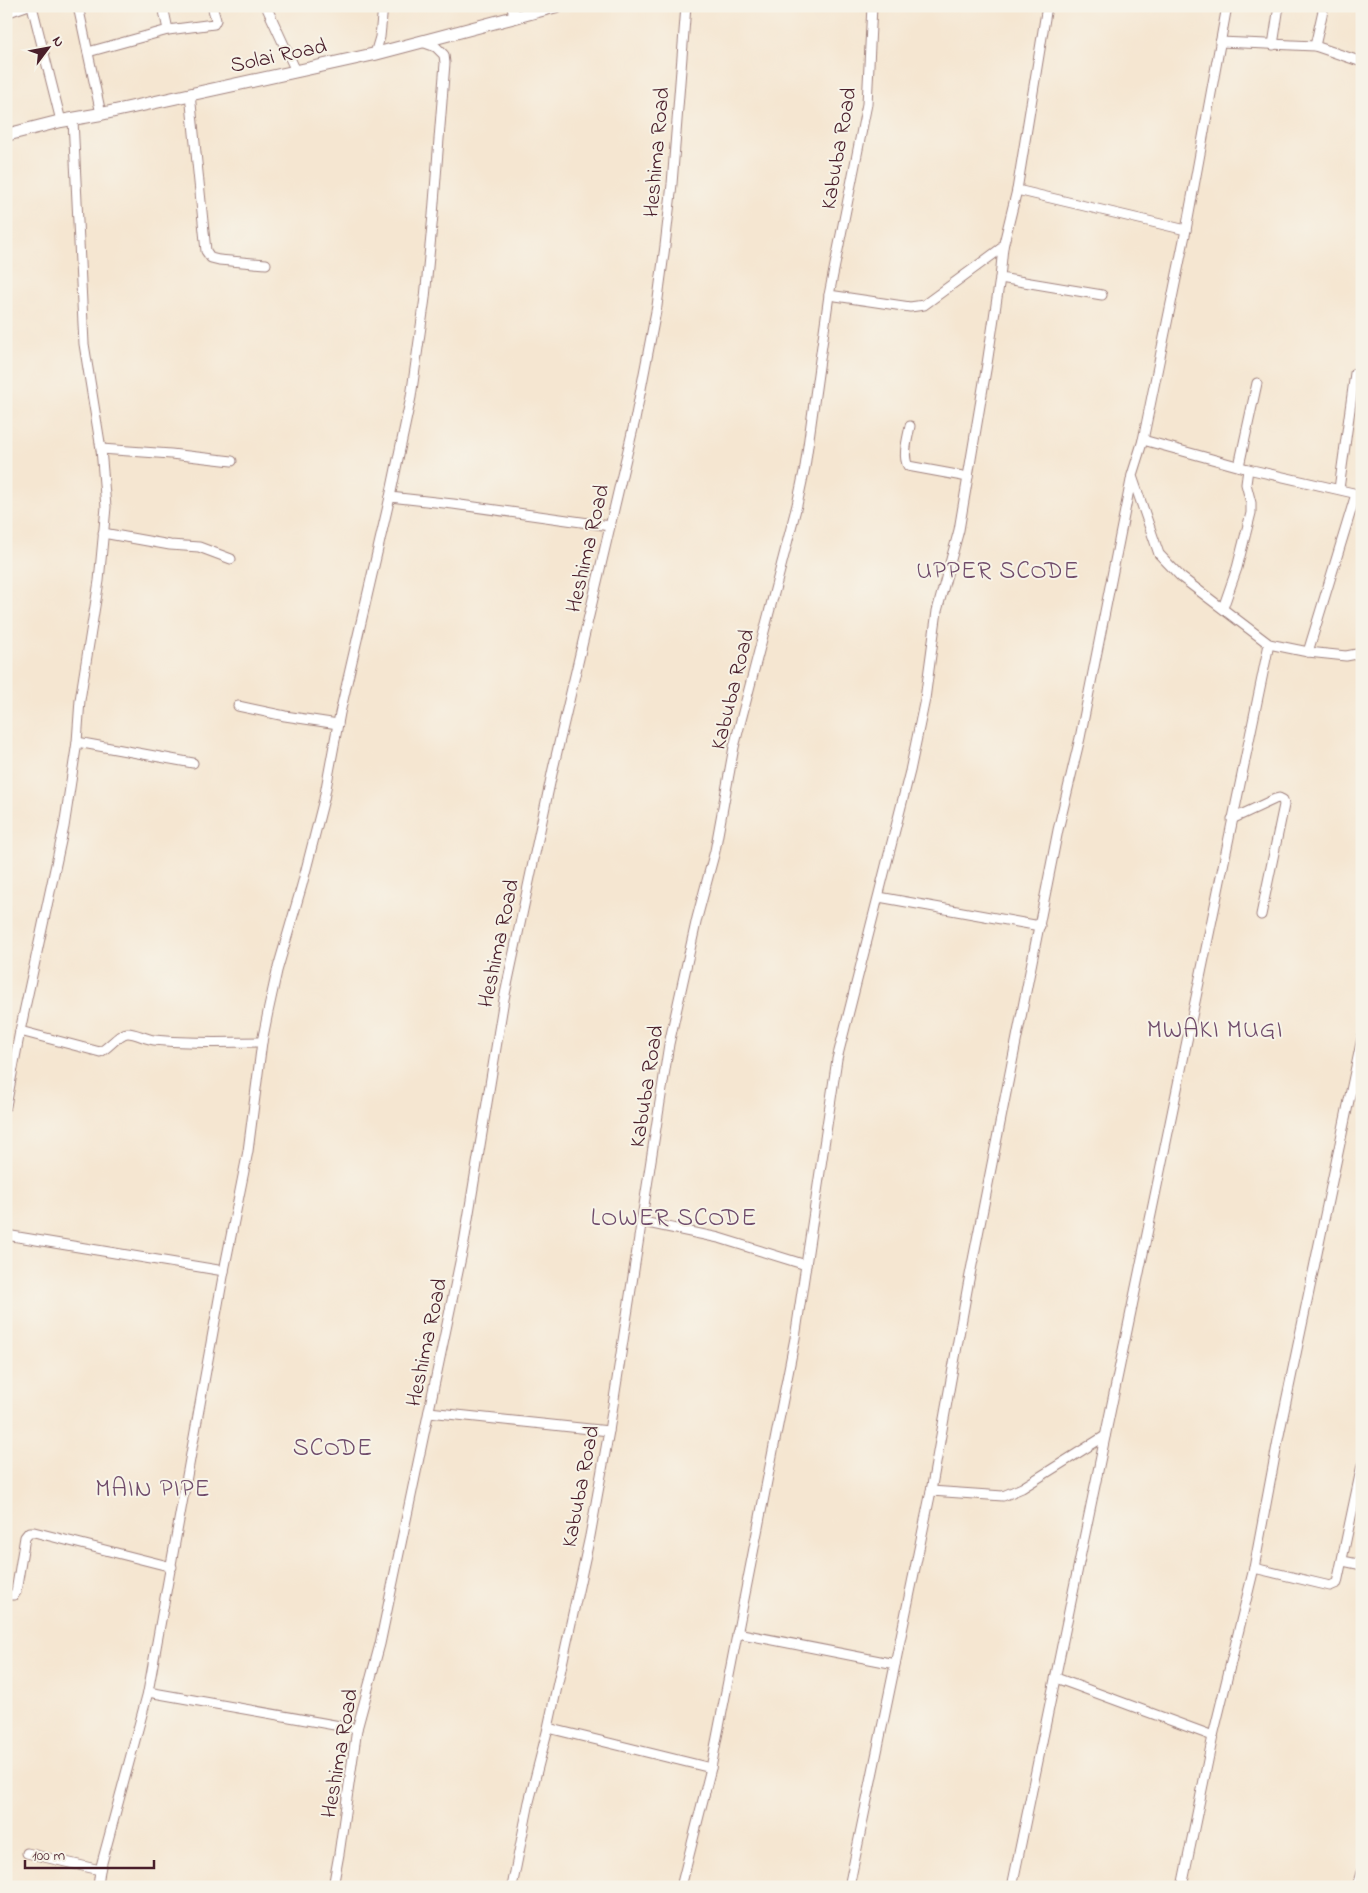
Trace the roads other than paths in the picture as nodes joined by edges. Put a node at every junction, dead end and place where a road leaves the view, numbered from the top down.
1 (26, 6) edge
2 (32, 6) edge
3 (78, 6) edge
4 (163, 6) edge
5 (212, 6) edge
6 (266, 6) edge
7 (383, 6) edge
8 (556, 6) edge
9 (686, 6) edge
10 (872, 6) edge
11 (1048, 6) edge
12 (1227, 6) edge
13 (1279, 6) edge
14 (1324, 6) edge
15 (513, 12) edge
16 (6, 13) edge
17 (168, 30) junction
18 (421, 42) junction
19 (1220, 42) junction
20 (1273, 45) junction
21 (1315, 46) junction
22 (88, 52) junction
23 (375, 54) junction
24 (1362, 62) edge
25 (296, 71) junction
26 (190, 94) junction
27 (101, 114) junction
28 (67, 120) junction
29 (6, 135) edge
30 (1017, 190) junction
31 (1186, 230) junction
32 (1002, 247) junction
33 (266, 264) dead end
34 (1000, 278) junction
35 (829, 295) junction
36 (1102, 295) dead end
37 (1355, 373) dead end
38 (1257, 383) dead end
39 (910, 426) dead end
40 (1143, 440) junction
41 (101, 449) junction
42 (232, 461) dead end
43 (1243, 467) junction
44 (1132, 475) junction
45 (968, 477) junction
46 (1338, 489) junction
47 (1359, 494) edge
48 (390, 497) junction
49 (610, 526) junction
50 (103, 533) junction
51 (231, 559) dead end
52 (1223, 608) junction
53 (1269, 644) junction
54 (1308, 652) junction
55 (1362, 653) edge
56 (238, 706) dead end
57 (338, 724) junction
58 (77, 742) junction
59 (193, 763) dead end
60 (1232, 819) junction
61 (880, 897) junction
62 (1261, 915) dead end
63 (1040, 926) junction
64 (20, 1031) junction
65 (1362, 1038) edge
66 (262, 1042) junction
67 (6, 1106) edge
68 (643, 1222) junction
69 (6, 1236) edge
70 (806, 1265) junction
71 (224, 1271) junction
72 (429, 1412) junction
73 (609, 1431) junction
74 (1105, 1436) junction
75 (1362, 1465) edge
76 (930, 1490) junction
77 (1343, 1561) junction
78 (1362, 1565) edge
79 (172, 1566) junction
80 (1254, 1568) junction
81 (6, 1595) edge
82 (737, 1633) junction
83 (896, 1664) junction
84 (1056, 1678) junction
85 (148, 1692) junction
86 (548, 1728) junction
87 (357, 1729) junction
88 (1213, 1736) junction
89 (711, 1768) junction
90 (27, 1853) dead end
91 (100, 1870) junction
92 (1362, 1871) edge
93 (98, 1887) edge
94 (332, 1887) edge
95 (512, 1887) edge
96 (681, 1887) edge
97 (849, 1887) edge
98 (1012, 1887) edge
99 (1182, 1887) edge
100 (1358, 1887) edge

1 - 16 street
2 - 28 street
3 - 22 street
4 - 17 street
5 - 17 street
6 - 25 street
7 - 23 street
8 - 15 highway, Solai Road
9 - 49 street, Heshima Road
10 - 35 street, Kabuba Road
11 - 30 street
12 - 19 street
13 - 20 street
14 - 21 street
15 - 18 highway, Solai Road
17 - 22 street
18 - 23 highway, Solai Road
18 - 48 street
19 - 20 street
19 - 31 street
20 - 21 street
21 - 24 street
22 - 27 street
23 - 25 highway, Solai Road
25 - 26 highway, Solai Road
26 - 27 highway, Solai Road
26 - 33 street
27 - 28 highway, Solai Road
28 - 29 highway, Solai Road
28 - 41 street
30 - 31 street
30 - 32 street
31 - 40 street
32 - 34 street
32 - 35 street
34 - 36 street
34 - 45 street
35 - 68 street, Kabuba Road
37 - 46 street
38 - 43 street
39 - 45 street
40 - 43 street
40 - 44 street
41 - 42 street
41 - 50 street
43 - 46 street
43 - 52 street
44 - 52 street
44 - 63 street
45 - 61 street
46 - 47 street
47 - 54 street
48 - 49 street
48 - 57 street
49 - 72 street, Heshima Road
50 - 51 street
50 - 58 street
52 - 53 street
53 - 54 street
53 - 60 street
54 - 55 street
56 - 57 street
57 - 66 street
58 - 59 street
58 - 64 street
60 - 62 street
60 - 74 street
61 - 63 street
61 - 70 street
63 - 76 street
64 - 66 street
64 - 67 street
65 - 80 street
66 - 71 street
68 - 70 street
68 - 73 street, Kabuba Road
69 - 71 street
70 - 82 street
71 - 79 street
72 - 73 street
72 - 87 street, Heshima Road
73 - 86 street, Kabuba Road
74 - 76 street
74 - 84 street
75 - 77 street
76 - 83 street
77 - 78 street
77 - 80 street
79 - 81 street
79 - 85 street
80 - 88 street
82 - 83 street
82 - 89 street
83 - 97 street
84 - 88 street
84 - 98 street
85 - 87 street
85 - 91 street
86 - 89 street
86 - 95 street, Kabuba Road
87 - 94 street, Heshima Road
88 - 99 street
89 - 96 street
90 - 91 street
91 - 93 street
92 - 100 street

